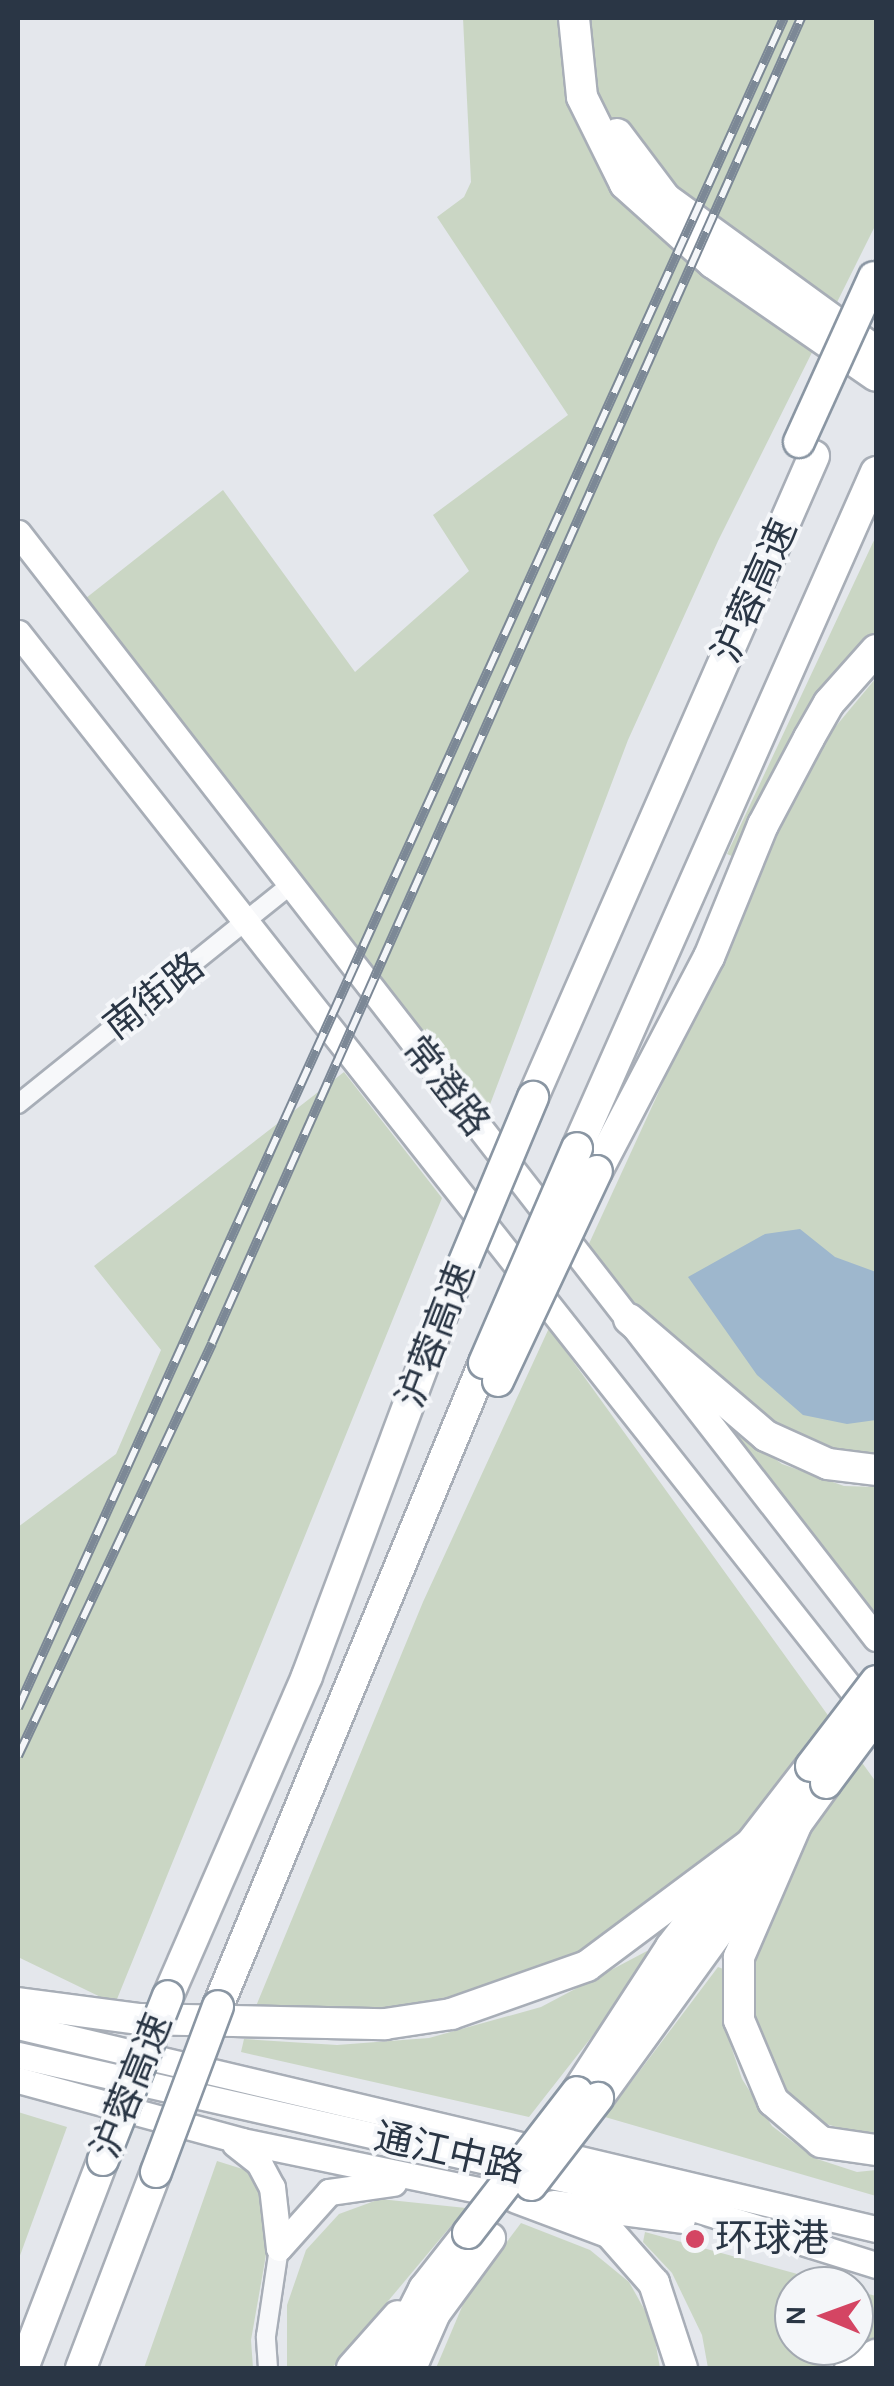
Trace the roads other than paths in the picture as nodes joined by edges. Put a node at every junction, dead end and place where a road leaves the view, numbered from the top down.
1 (574, 18) edge
2 (593, 18) edge
3 (875, 274) edge
4 (876, 313) edge
5 (876, 352) edge
6 (876, 376) edge
7 (806, 449) junction
8 (872, 482) edge
9 (18, 533) edge
10 (18, 634) edge
11 (876, 650) edge
12 (289, 886) junction
13 (246, 923) junction
14 (18, 1104) edge
15 (629, 1319) junction
16 (491, 1372) junction
17 (876, 1470) edge
18 (876, 1638) edge
19 (876, 1681) edge
20 (876, 1719) edge
21 (819, 1775) junction
22 (800, 1816) junction
23 (756, 1841) junction
24 (18, 2002) edge
25 (18, 2026) edge
26 (18, 2056) edge
27 (18, 2080) edge
28 (588, 2095) junction
29 (227, 2138) junction
30 (876, 2150) edge
31 (422, 2182) junction
32 (517, 2198) junction
33 (876, 2229) edge
34 (479, 2236) junction
35 (814, 2246) junction
36 (279, 2248) junction
37 (876, 2266) edge
38 (424, 2289) junction
39 (876, 2355) edge
40 (23, 2368) edge
41 (81, 2368) edge
42 (268, 2368) edge
43 (352, 2368) edge
44 (384, 2368) edge
45 (410, 2368) edge
46 (682, 2368) edge
47 (850, 2368) edge

1 - 6 highway
2 - 5 highway
3 - 7 highway, bridge
4 - 7 highway, 沪蓉高速
7 - 40 highway, 沪蓉高速, bridge
8 - 16 highway, 沪蓉高速, bridge
9 - 12 main road, 常澄路
10 - 13 main road, 常澄路
11 - 16 highway, bridge
12 - 13 street, 南街路
12 - 15 main road, 常澄路
13 - 14 street, 南街路
13 - 20 main road, 常澄路
15 - 17 highway
15 - 18 main road, 常澄路
16 - 41 highway, 沪蓉高速, bridge
19 - 21 highway, bridge
20 - 21 highway, bridge
21 - 22 highway
21 - 23 highway
22 - 28 highway
22 - 30 highway
23 - 24 highway
23 - 28 highway
25 - 33 main road, 通江中路
26 - 35 main road, 通江中路
27 - 29 main road
28 - 34 highway, bridge
29 - 31 main road
29 - 36 main road
31 - 32 main road
31 - 36 main road
32 - 35 main road
32 - 46 highway
34 - 38 highway
34 - 45 highway
35 - 37 main road, 通江中路
36 - 42 street
38 - 43 highway
38 - 44 highway
39 - 47 highway

